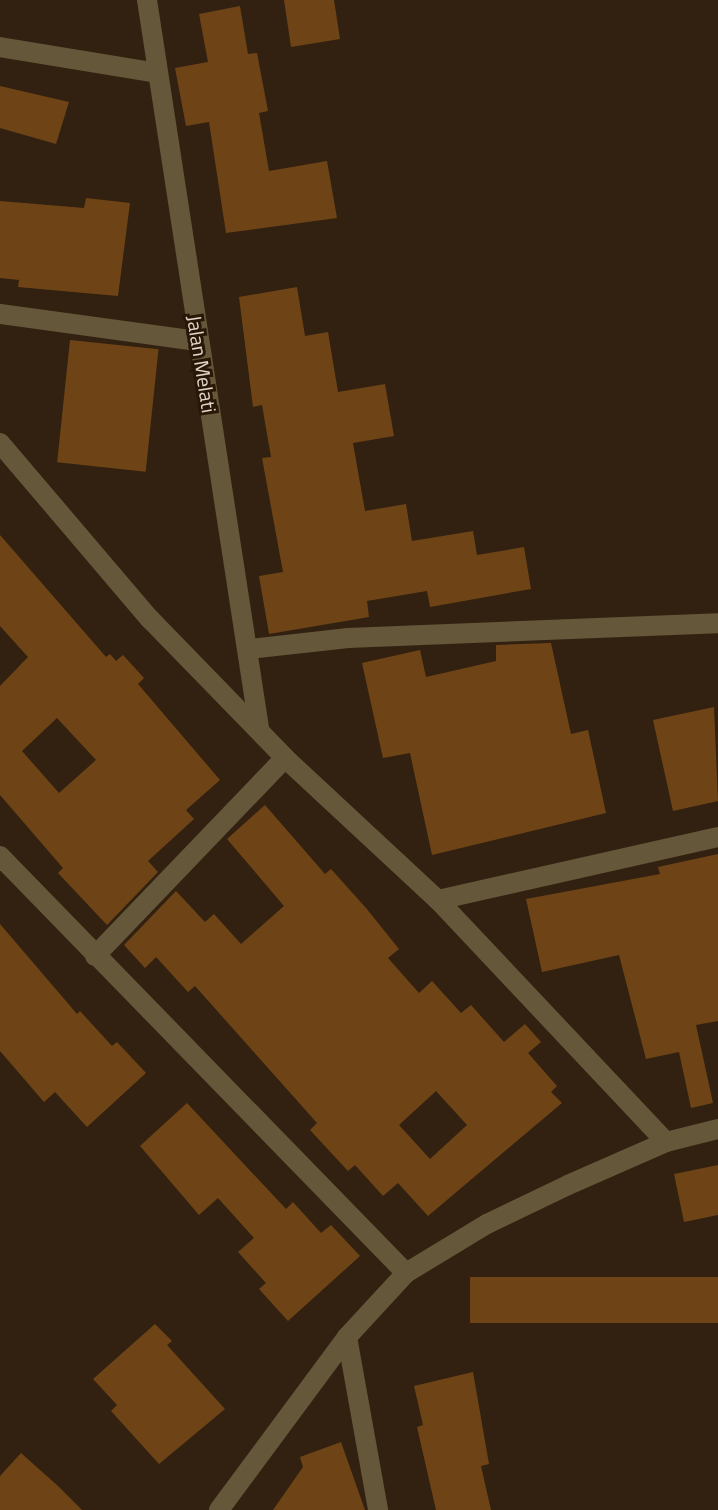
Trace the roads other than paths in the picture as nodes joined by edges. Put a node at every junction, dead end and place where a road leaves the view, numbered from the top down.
1 (147, 0) edge
2 (0, 47) edge
3 (157, 73) junction
4 (0, 314) edge
5 (197, 341) junction
6 (0, 443) edge
7 (718, 623) edge
8 (249, 649) junction
9 (259, 728) junction
10 (285, 758) junction
11 (718, 837) edge
12 (0, 856) edge
13 (438, 900) junction
14 (95, 956) junction
15 (718, 1129) edge
16 (666, 1142) junction
17 (406, 1273) junction
18 (347, 1337) junction
19 (219, 1510) edge
20 (378, 1510) edge

1 - 3 street, Jalan Melati
2 - 3 street
3 - 5 street, Jalan Melati
4 - 5 street
5 - 8 street, Jalan Melati
6 - 9 street
7 - 8 street
8 - 9 street, Jalan Melati
9 - 10 street
10 - 13 street
10 - 14 street
11 - 13 street
12 - 14 street
13 - 16 street
14 - 17 street
15 - 16 street
16 - 17 street
17 - 18 street
18 - 19 street
18 - 20 street

